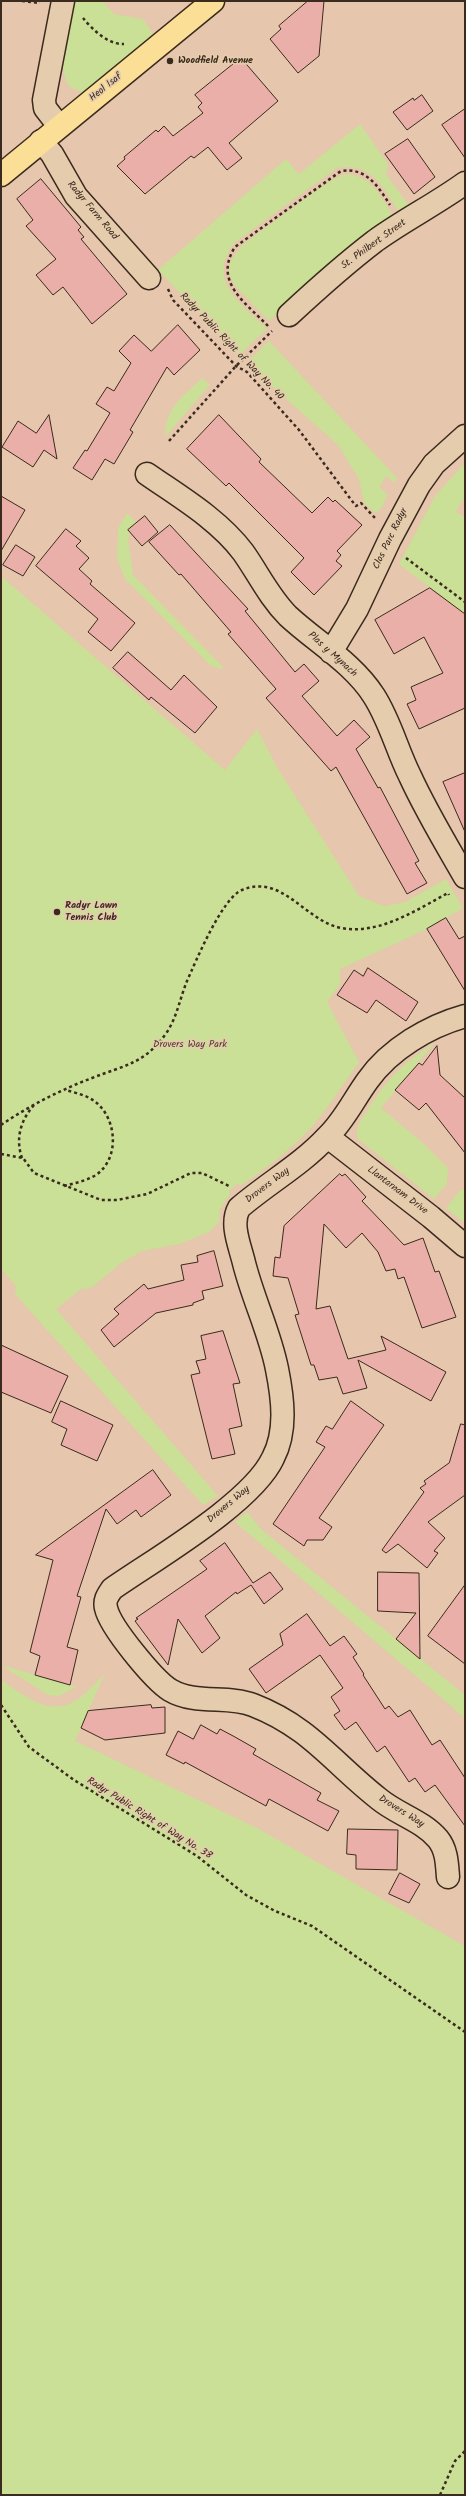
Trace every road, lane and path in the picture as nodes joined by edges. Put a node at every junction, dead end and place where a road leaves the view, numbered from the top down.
1 (213, 1) edge
2 (72, 7) edge
3 (128, 44) dead end
4 (59, 126) junction
5 (41, 140) junction
6 (1, 176) edge
7 (465, 183) edge
8 (402, 223) junction
9 (149, 278) joint
10 (289, 315) joint
11 (272, 331) junction
12 (236, 366) junction
13 (465, 436) edge
14 (169, 441) dead end
15 (147, 474) dead end
16 (376, 520) dead end
17 (405, 558) dead end
18 (465, 602) edge
19 (331, 652) junction
20 (458, 884) edge
21 (465, 1016) edge
22 (64, 1090) junction
23 (37, 1102) junction
24 (1, 1125) edge
25 (328, 1137) junction
26 (1, 1154) edge
27 (22, 1158) junction
28 (64, 1186) junction
29 (233, 1188) dead end
30 (465, 1246) edge
31 (1, 1705) edge
32 (448, 1877) dead end
33 (465, 2032) edge
34 (465, 2451) edge
35 (440, 2495) edge

1 - 4 main road, Heol Isaf
2 - 3 path
2 - 4 street
4 - 5 main road, Heol Isaf
5 - 6 main road, Heol Isaf
5 - 9 street, Radyr Farm Road
7 - 8 street, St. Philbert Street
8 - 10 street, St. Philbert Street
8 - 11 path
9 - 12 path, Radyr Public Right of Way No. 40
10 - 11 path
11 - 12 path
12 - 14 path
12 - 16 path, Radyr Public Right of Way No. 40
13 - 19 street, Clos Parc Radyr
15 - 19 street, Plas y Mynach
17 - 18 path
19 - 20 street, Plas y Mynach
20 - 22 path
21 - 25 street, Drovers Way
22 - 23 path
22 - 28 path
23 - 24 path
23 - 27 path
25 - 30 street, Llantarnam Drive
25 - 32 street, Drovers Way
26 - 27 path
27 - 28 path
28 - 29 path
31 - 33 path, Radyr Public Right of Way No. 38
34 - 35 path

